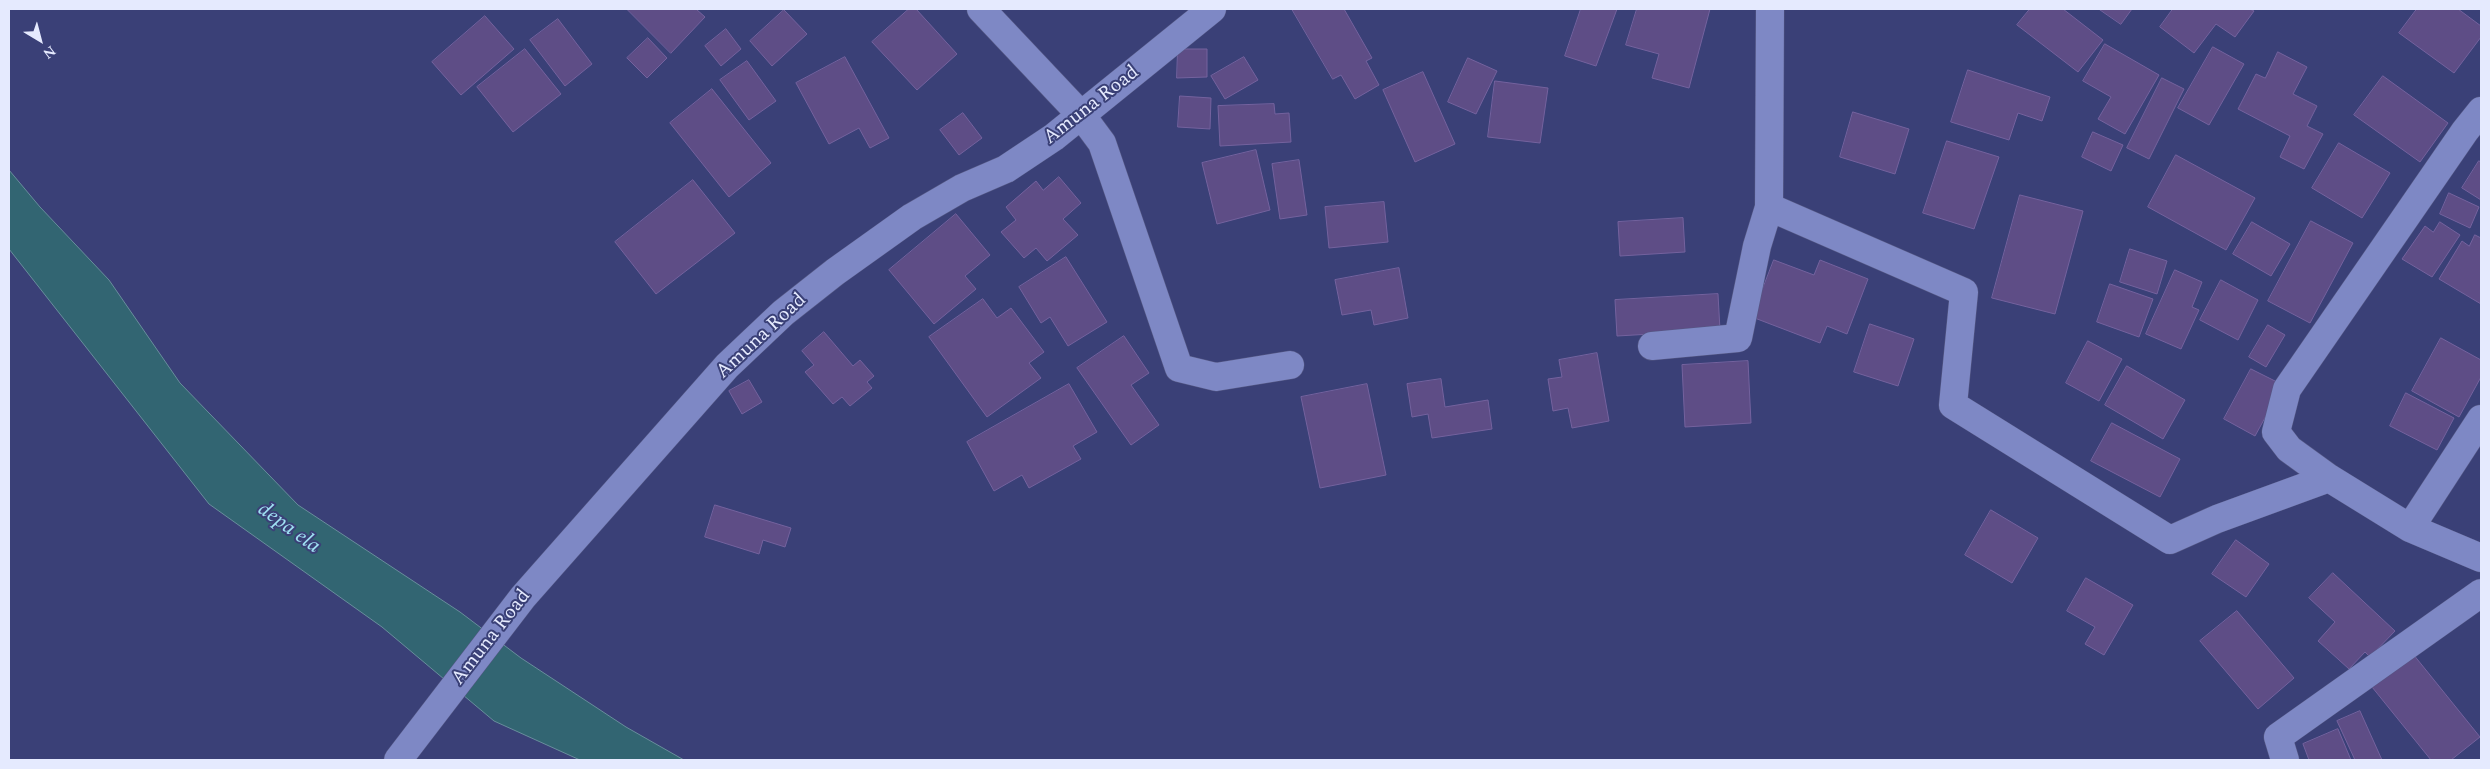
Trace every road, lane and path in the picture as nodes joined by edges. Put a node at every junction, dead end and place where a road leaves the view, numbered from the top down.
1 (981, 9) edge
2 (1212, 9) edge
3 (1770, 9) edge
4 (2481, 111) edge
5 (1082, 116) junction
6 (1769, 207) junction
7 (1652, 346) dead end
8 (1290, 365) dead end
9 (2481, 419) edge
10 (2329, 478) junction
11 (2410, 528) junction
12 (2481, 558) edge
13 (2481, 593) edge
14 (401, 756) edge
15 (2286, 760) edge

1 - 5 street
2 - 5 street, Amuna Road
3 - 6 street
4 - 10 street
5 - 8 street
5 - 14 street, Amuna Road
6 - 7 street
6 - 10 street
9 - 11 street
10 - 11 street
11 - 12 street
13 - 15 street

